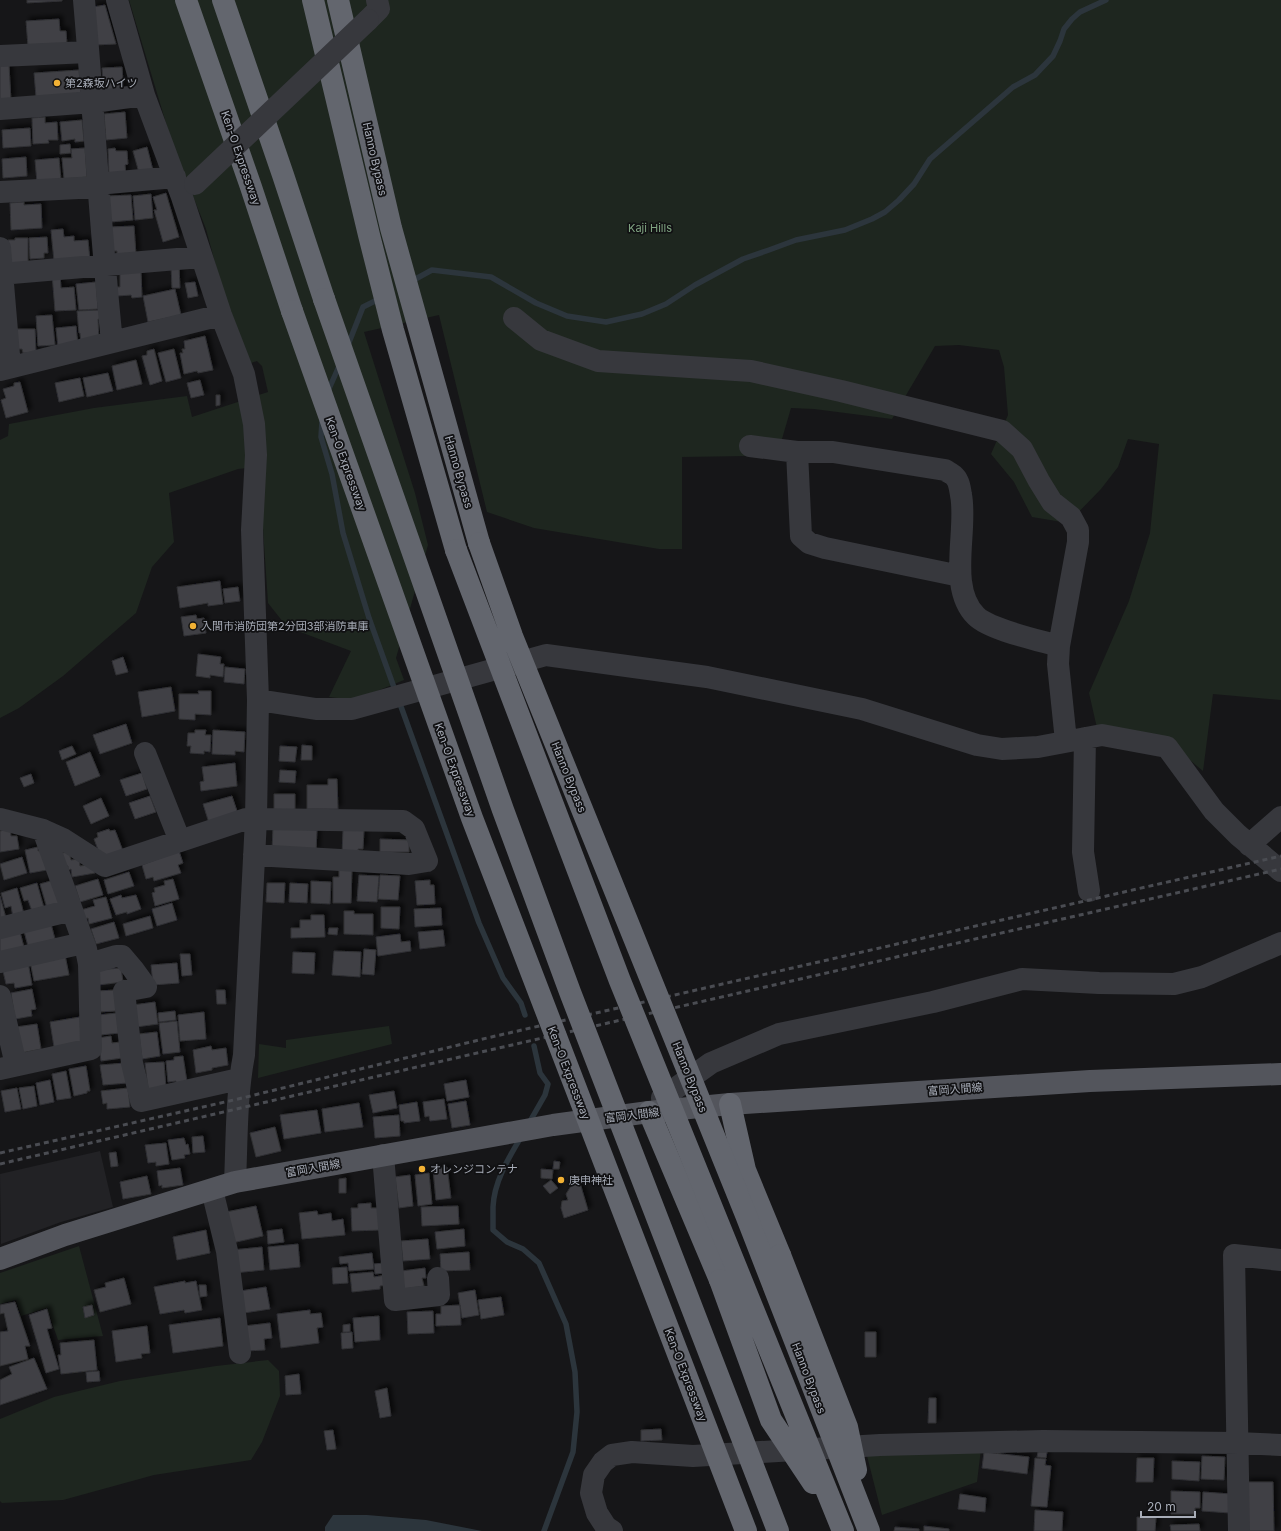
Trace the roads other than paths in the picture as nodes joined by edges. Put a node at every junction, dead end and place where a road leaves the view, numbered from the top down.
1 (84, 0) edge
2 (117, 0) edge
3 (186, 0) edge
4 (223, 0) edge
5 (313, 0) edge
6 (338, 0) edge
7 (377, 0) edge
8 (88, 52) junction
9 (0, 56) edge
10 (144, 95) junction
11 (93, 102) junction
12 (0, 108) edge
13 (184, 186) junction
14 (98, 187) junction
15 (0, 192) edge
16 (0, 248) edge
17 (201, 257) junction
18 (104, 266) junction
19 (1, 274) edge
20 (220, 315) junction
21 (514, 318) dead end
22 (112, 342) junction
23 (5, 368) edge
24 (750, 446) dead end
25 (797, 452) junction
26 (960, 576) junction
27 (1059, 646) junction
28 (258, 700) junction
29 (1076, 740) junction
30 (145, 753) dead end
31 (1281, 817) edge
32 (0, 819) edge
33 (256, 819) junction
34 (43, 830) junction
35 (180, 841) junction
36 (1249, 845) junction
37 (254, 854) junction
38 (1281, 871) edge
39 (1090, 891) dead end
40 (72, 910) junction
41 (0, 928) edge
42 (83, 942) junction
43 (1281, 943) edge
44 (0, 962) edge
45 (89, 964) junction
46 (0, 996) edge
47 (8, 1067) edge
48 (1281, 1074) edge
49 (239, 1079) junction
50 (730, 1104) junction
51 (656, 1112) junction
52 (383, 1155) junction
53 (235, 1182) junction
54 (212, 1190) junction
55 (0, 1258) edge
56 (1281, 1260) edge
57 (438, 1278) dead end
58 (240, 1353) dead end
59 (1238, 1443) junction
60 (1281, 1445) edge
61 (840, 1526) edge
62 (867, 1527) edge
63 (612, 1531) edge
64 (746, 1531) edge
65 (778, 1531) edge
66 (1239, 1531) edge

1 - 8 street
2 - 10 street
3 - 64 highway, Ken-O Expressway, bridge
4 - 65 highway, bridge
5 - 61 highway, bridge
6 - 62 highway, Hanno Bypass, bridge
7 - 13 street, bridge
8 - 9 street
8 - 11 street
10 - 11 street
10 - 13 street
11 - 12 street
11 - 14 street
13 - 14 street
13 - 17 street
14 - 15 street
14 - 18 street
16 - 19 street
17 - 18 street
17 - 20 street
18 - 19 street
18 - 22 street
19 - 23 street
20 - 22 street
20 - 28 street
21 - 27 street
22 - 23 street
24 - 25 street
25 - 26 street
25 - 26 street
26 - 27 street
27 - 29 street
28 - 29 street
28 - 33 street
29 - 36 street
29 - 39 street
30 - 35 street
31 - 36 street
32 - 34 street
33 - 35 street
33 - 37 street
33 - 37 street
34 - 35 street
34 - 40 street
36 - 38 street
37 - 49 street
40 - 41 street
40 - 42 street
42 - 44 street
42 - 45 street
43 - 51 street
45 - 47 street
45 - 49 street
46 - 47 street
48 - 50 main road, 富岡入間線
49 - 53 street
50 - 51 main road, 富岡入間線
50 - 62 highway, bridge
51 - 52 main road, 富岡入間線
51 - 61 highway, bridge
52 - 53 main road, 富岡入間線
52 - 57 street
53 - 54 main road, 富岡入間線
54 - 55 main road, 富岡入間線
54 - 58 street
56 - 59 street
59 - 60 street
59 - 63 street
59 - 66 street

